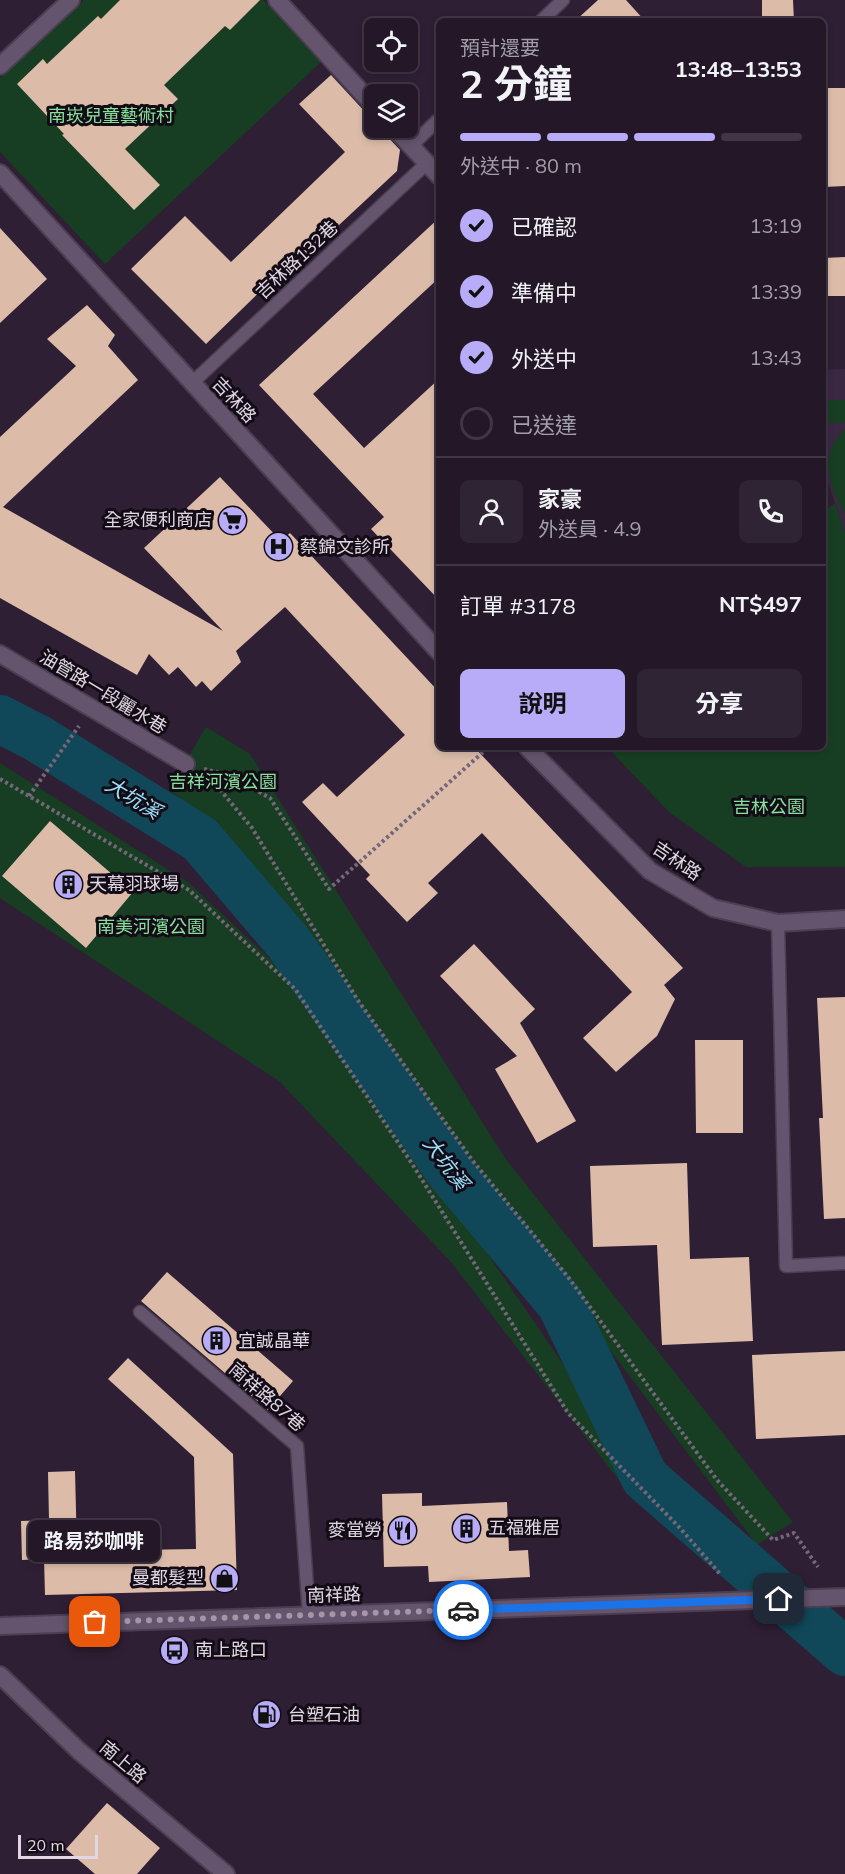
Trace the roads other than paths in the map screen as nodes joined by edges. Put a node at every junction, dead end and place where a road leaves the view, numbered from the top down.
1 (70, 0) edge
2 (277, 0) edge
3 (563, 0) edge
4 (545, 18) edge
5 (0, 66) edge
6 (364, 95) edge
7 (436, 122) edge
8 (403, 138) edge
9 (411, 146) junction
10 (426, 163) junction
11 (0, 173) edge
12 (436, 173) edge
13 (192, 383) junction
14 (436, 649) edge
15 (0, 654) edge
16 (530, 750) edge
17 (186, 764) road end
18 (845, 919) edge
19 (778, 923) junction
20 (845, 1263) edge
21 (140, 1312) dead end
22 (845, 1597) edge
23 (309, 1615) junction
24 (0, 1626) edge
25 (0, 1675) edge
26 (226, 1874) edge

1 - 5 street
2 - 6 street
3 - 4 lane
7 - 9 lane
8 - 9 street
9 - 10 street
10 - 12 street
10 - 13 lane, 吉林路132巷
11 - 13 street, 吉林路
13 - 14 street, 吉林路
15 - 17 street, 油管路一段麗水巷
16 - 19 street, 吉林路
18 - 19 street, 吉林路
19 - 20 lane
21 - 23 lane, 南祥路87巷
22 - 23 street, 南祥路
23 - 24 street, 南祥路
25 - 26 street, 南上路

